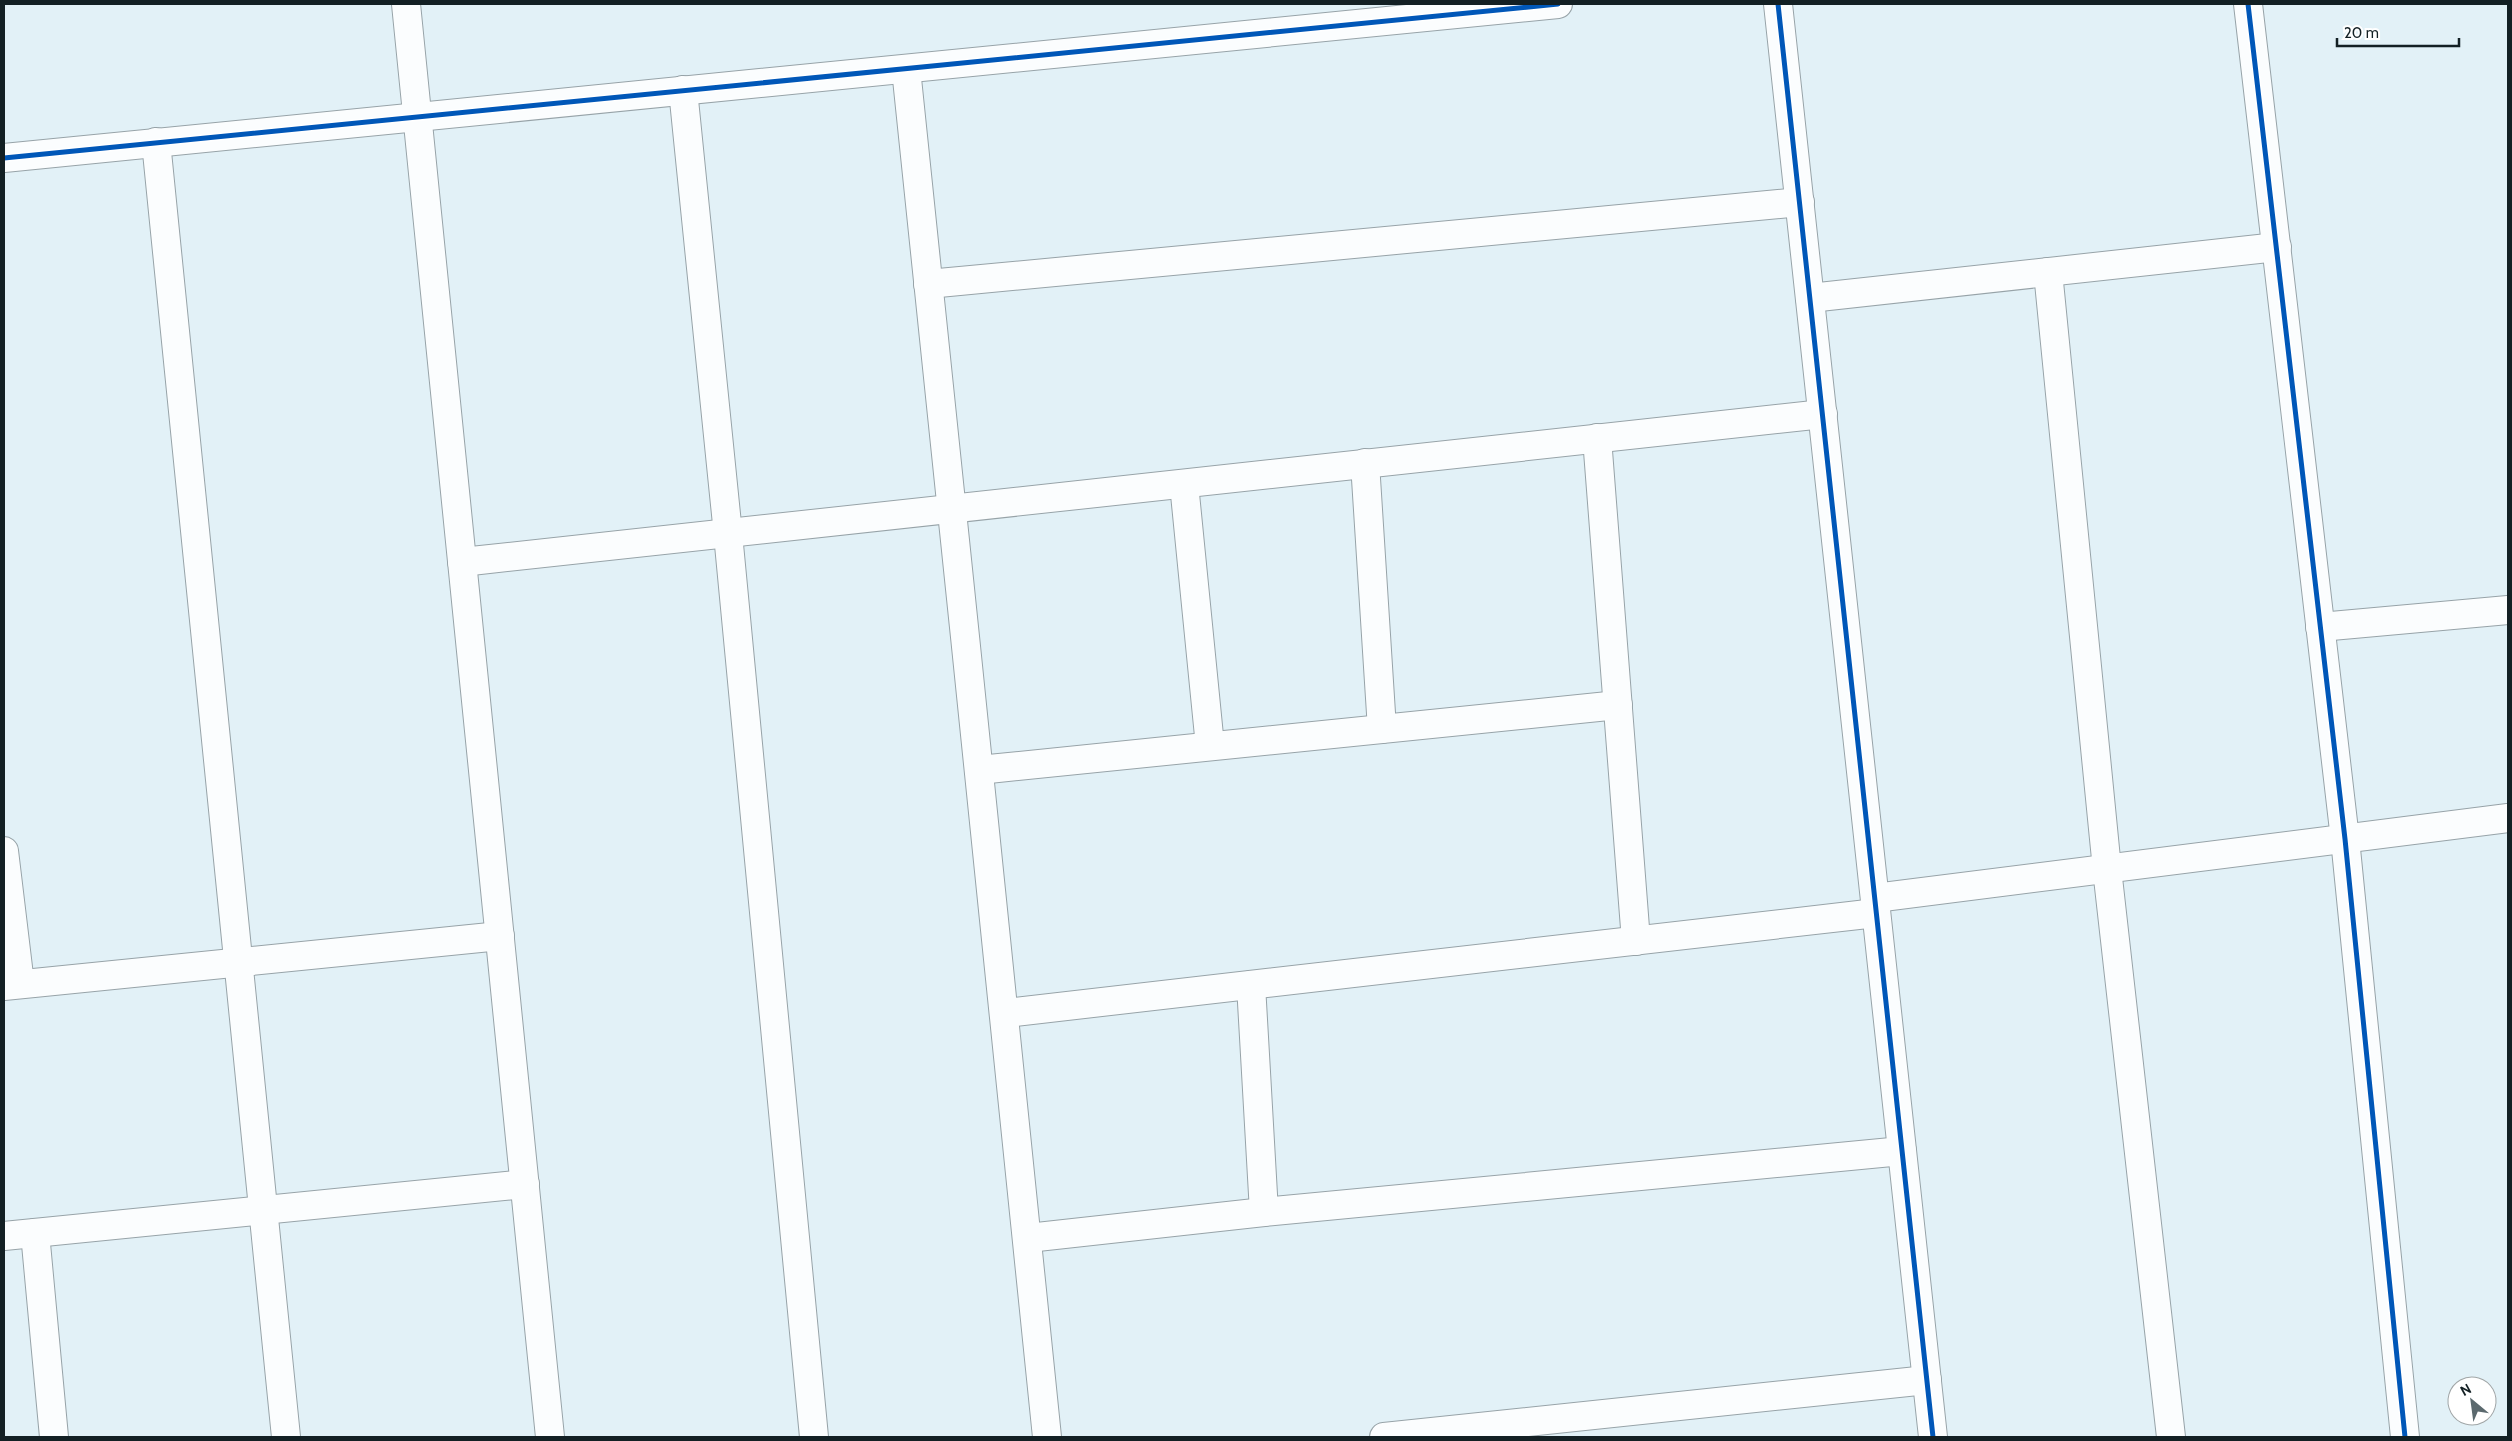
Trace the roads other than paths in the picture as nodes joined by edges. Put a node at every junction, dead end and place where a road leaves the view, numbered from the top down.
1 (406, 4) edge
2 (1558, 4) edge
3 (1778, 4) edge
4 (2248, 4) edge
5 (1341, 14) edge
6 (906, 69) junction
7 (683, 90) junction
8 (418, 117) junction
9 (156, 142) junction
10 (4, 158) edge
11 (1800, 202) junction
12 (2276, 247) junction
13 (2048, 272) junction
14 (928, 284) junction
15 (1810, 298) junction
16 (1823, 414) junction
17 (1597, 438) junction
18 (1365, 463) junction
19 (1184, 484) junction
20 (951, 509) junction
21 (728, 534) junction
22 (462, 562) junction
23 (2508, 610) edge
24 (2320, 627) junction
25 (1618, 705) junction
26 (1382, 730) junction
27 (1210, 746) junction
28 (979, 770) junction
29 (2508, 818) edge
30 (2345, 839) junction
31 (4, 851) edge
32 (2107, 869) junction
33 (1876, 906) junction
34 (500, 936) junction
35 (1636, 941) junction
36 (237, 962) junction
37 (12, 985) edge
38 (1251, 985) junction
39 (1006, 1013) junction
40 (1902, 1151) junction
41 (525, 1184) junction
42 (263, 1210) junction
43 (1264, 1212) junction
44 (35, 1233) junction
45 (4, 1236) edge
46 (1028, 1238) junction
47 (1927, 1380) junction
48 (54, 1437) edge
49 (286, 1437) edge
50 (550, 1437) edge
51 (814, 1437) edge
52 (1047, 1437) edge
53 (1384, 1437) edge
54 (1933, 1437) edge
55 (2171, 1437) edge
56 (2406, 1437) edge

1 - 8 street
2 - 5 street
3 - 11 street
4 - 12 street
5 - 6 street
6 - 7 street
6 - 14 street
7 - 8 street
7 - 21 street
8 - 9 street
8 - 22 street
9 - 10 street
9 - 36 street
11 - 14 street
11 - 15 street
12 - 13 street
12 - 24 street
13 - 15 street
13 - 32 street
14 - 20 street
15 - 16 street
16 - 17 street
16 - 33 street
17 - 18 street
17 - 25 street
18 - 19 street
18 - 26 street
19 - 20 street
19 - 27 street
20 - 21 street
20 - 28 street
21 - 22 street
21 - 51 street
22 - 34 street
23 - 24 street
24 - 30 street
25 - 26 street
25 - 35 street
26 - 27 street
27 - 28 street
28 - 39 street
29 - 30 street
30 - 32 street
30 - 56 street
31 - 37 street
32 - 33 street
32 - 55 street
33 - 35 street
33 - 40 street
34 - 36 street
34 - 41 street
35 - 38 street
36 - 37 street
36 - 42 street
38 - 39 street
38 - 43 street
39 - 46 street
40 - 43 street
40 - 47 street
41 - 42 street
41 - 50 street
42 - 44 street
42 - 49 street
43 - 46 street
44 - 45 street
44 - 48 street
46 - 52 street
47 - 53 street
47 - 54 street

